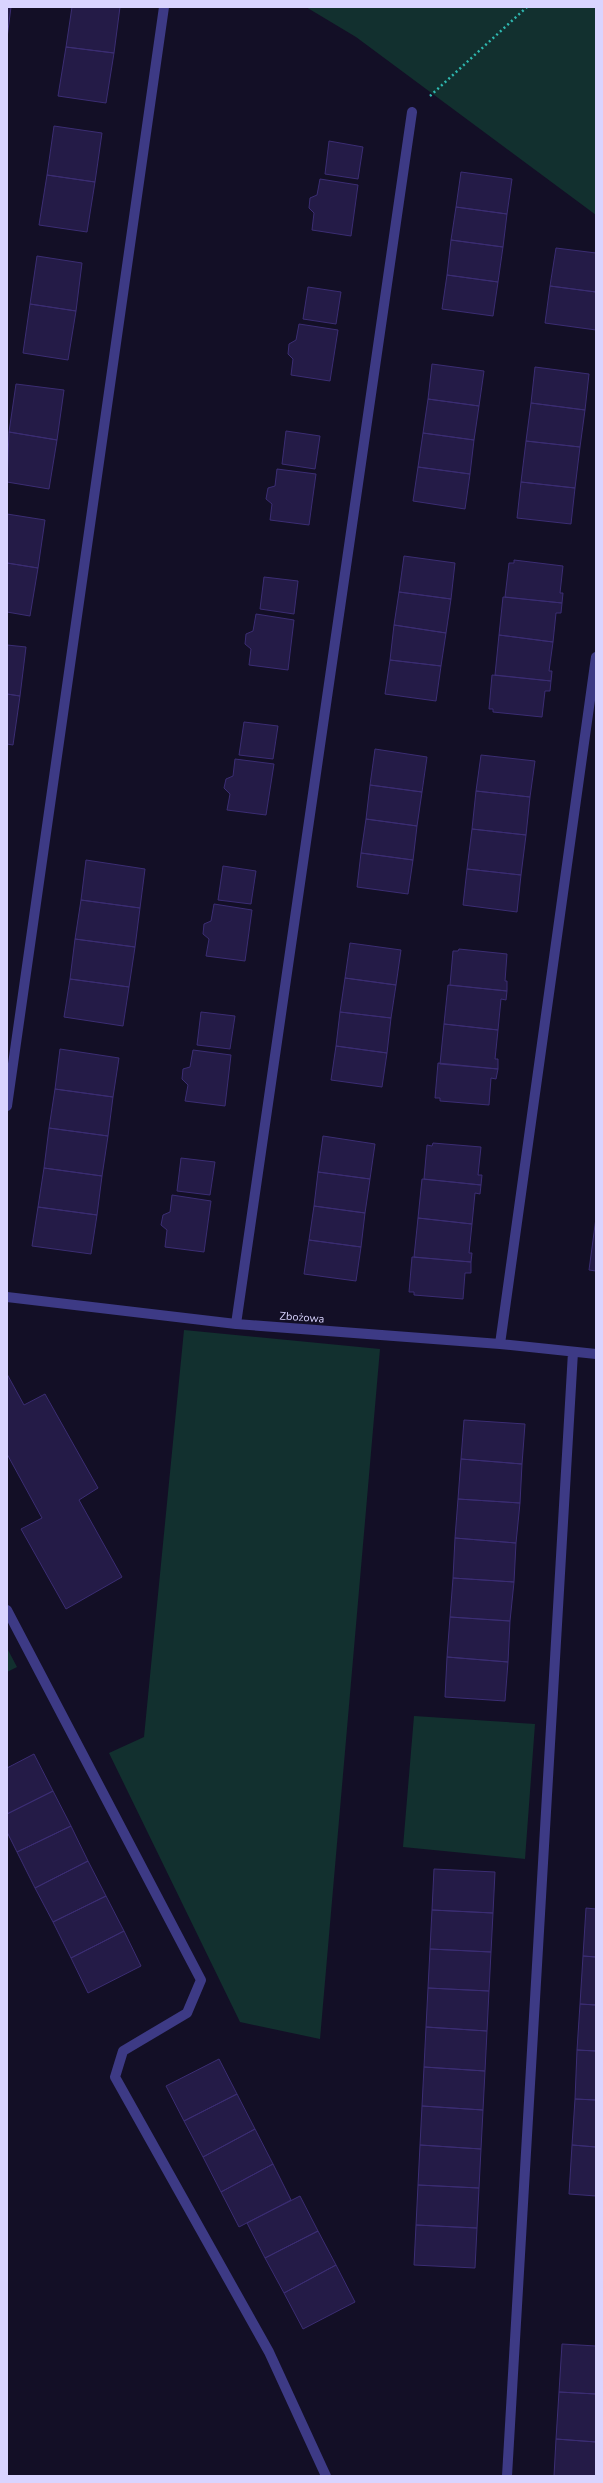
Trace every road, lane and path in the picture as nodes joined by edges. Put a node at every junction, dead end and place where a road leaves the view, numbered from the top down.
1 (164, 7) edge
2 (527, 7) edge
3 (412, 112) joint
4 (596, 657) edge
5 (7, 1106) edge
6 (7, 1297) edge
7 (236, 1324) junction
8 (500, 1344) junction
9 (573, 1352) junction
10 (596, 1354) edge
11 (7, 1610) edge
12 (326, 2476) edge
13 (507, 2476) edge

1 - 5 street
2 - 3 path
3 - 7 street
4 - 8 street
6 - 7 street, Zbożowa
7 - 8 street, Zbożowa
8 - 9 street, Zbożowa
9 - 10 street, Zbożowa
9 - 13 street
11 - 12 street

